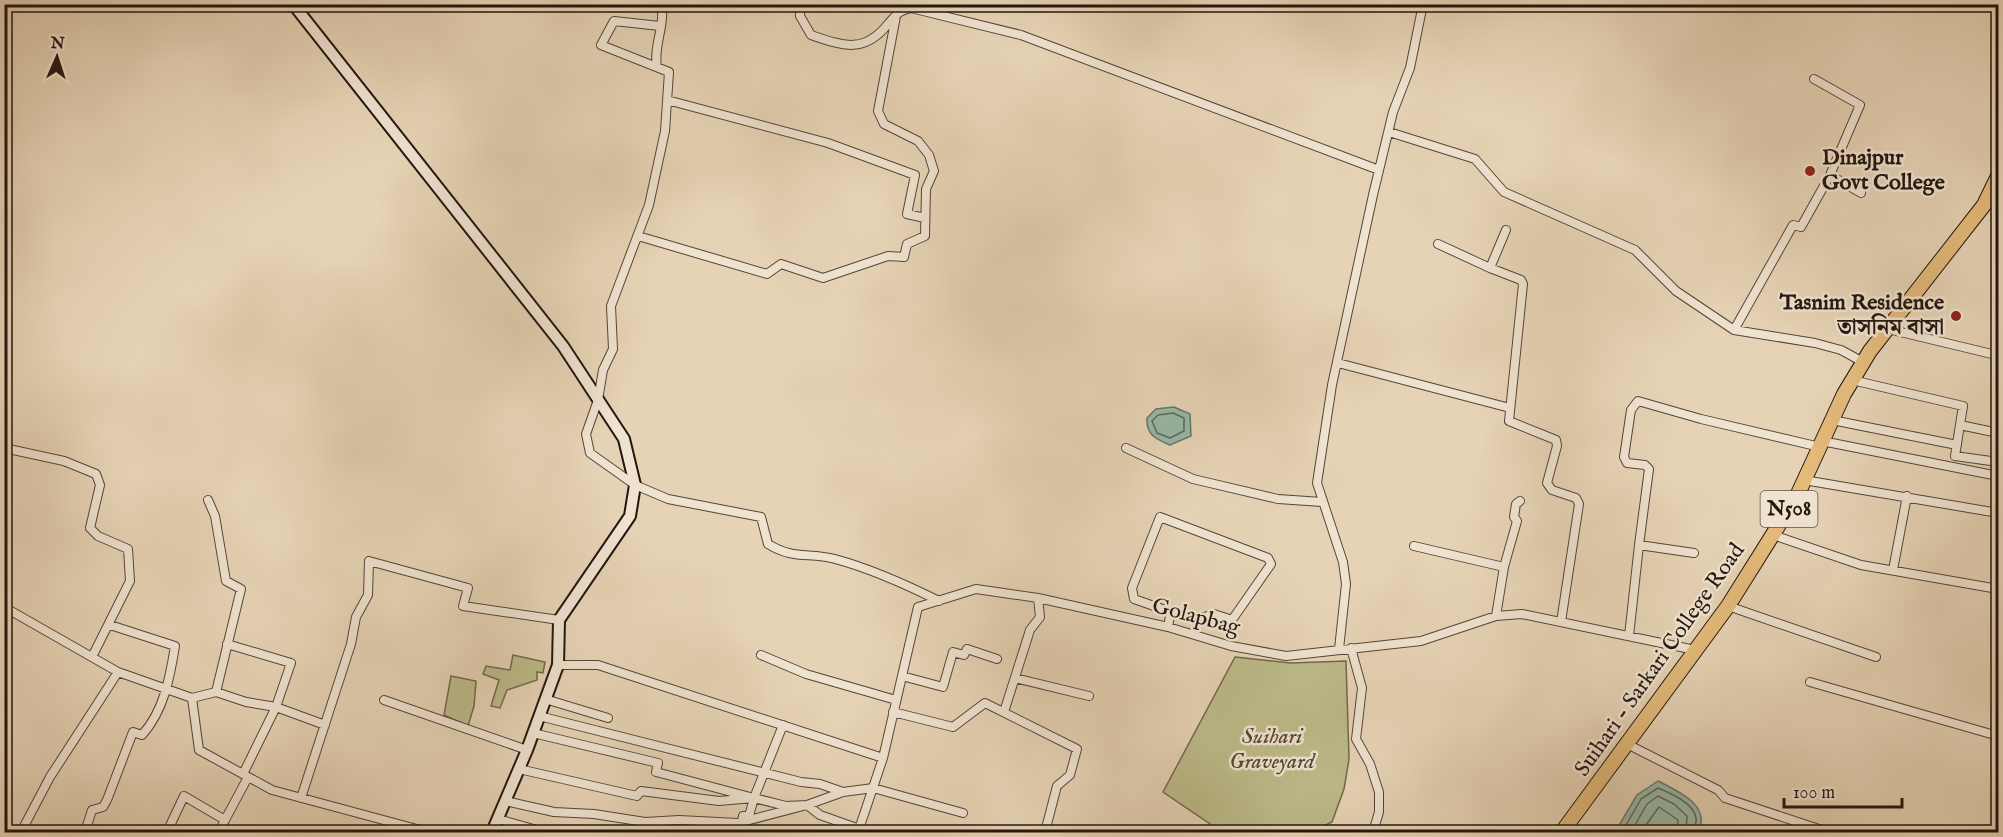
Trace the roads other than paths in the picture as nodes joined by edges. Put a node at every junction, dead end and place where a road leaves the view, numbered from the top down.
1 (293, 4) edge
2 (661, 4) edge
3 (800, 4) edge
4 (1423, 4) edge
5 (896, 15) junction
6 (660, 26) junction
7 (657, 67) junction
8 (1814, 79) dead end
9 (666, 100) junction
10 (1389, 132) junction
11 (1379, 170) junction
12 (1830, 175) junction
13 (1998, 176) edge
14 (1861, 193) dead end
15 (925, 218) junction
16 (1506, 230) dead end
17 (638, 236) junction
18 (1438, 244) dead end
19 (1490, 268) junction
20 (1888, 329) junction
21 (1734, 330) junction
22 (1996, 355) dead end
23 (1863, 362) junction
24 (1338, 363) junction
25 (1852, 380) junction
26 (598, 400) junction
27 (1510, 408) junction
28 (1832, 420) junction
29 (1960, 425) junction
30 (1998, 433) edge
31 (1821, 444) junction
32 (1957, 445) junction
33 (4, 448) edge
34 (1126, 448) dead end
35 (1998, 462) edge
36 (1998, 476) edge
37 (1804, 480) junction
38 (635, 485) junction
39 (1907, 496) junction
40 (208, 500) dead end
41 (1520, 501) dead end
42 (1322, 502) junction
43 (1998, 513) edge
44 (1773, 535) junction
45 (1639, 545) junction
46 (1414, 546) dead end
47 (1694, 553) dead end
48 (1504, 567) junction
49 (1893, 570) junction
50 (1998, 589) edge
51 (1038, 598) junction
52 (939, 601) junction
53 (1728, 606) junction
54 (4, 607) edge
55 (1174, 613) junction
56 (1496, 616) junction
57 (559, 620) junction
58 (1561, 622) junction
59 (110, 625) junction
60 (1168, 627) junction
61 (1629, 636) junction
62 (227, 644) junction
63 (1351, 648) junction
64 (1339, 650) junction
65 (1695, 650) junction
66 (761, 655) dead end
67 (92, 657) junction
68 (1876, 657) dead end
69 (997, 659) dead end
70 (558, 665) junction
71 (118, 672) junction
72 (902, 676) junction
73 (1015, 678) junction
74 (1810, 682) dead end
75 (166, 689) junction
76 (216, 692) junction
77 (1089, 696) dead end
78 (192, 698) junction
79 (545, 699) junction
80 (384, 700) dead end
81 (896, 700) junction
82 (276, 707) junction
83 (893, 712) junction
84 (1004, 712) junction
85 (539, 716) junction
86 (608, 718) dead end
87 (325, 724) junction
88 (783, 725) junction
89 (533, 733) junction
90 (1998, 736) edge
91 (1627, 744) junction
92 (527, 750) junction
93 (883, 758) junction
94 (519, 769) junction
95 (763, 773) junction
96 (245, 775) junction
97 (873, 788) junction
98 (843, 792) junction
99 (301, 798) junction
100 (754, 798) junction
101 (505, 801) junction
102 (807, 805) junction
103 (963, 813) dead end
104 (498, 819) junction
105 (225, 820) junction
106 (742, 822) junction
107 (403, 829) edge
108 (858, 831) edge
109 (21, 832) edge
110 (85, 832) edge
111 (167, 832) edge
112 (219, 832) edge
113 (428, 832) edge
114 (492, 832) edge
115 (544, 832) edge
116 (740, 832) edge
117 (750, 832) edge
118 (868, 832) edge
119 (1045, 832) edge
120 (1372, 832) edge
121 (1562, 832) edge
122 (1819, 832) edge

1 - 26 street
2 - 6 street
3 - 5 street
4 - 10 street
5 - 11 street
5 - 15 street
6 - 7 street
6 - 7 street
7 - 9 street
8 - 12 street
9 - 15 street
9 - 17 street
10 - 11 street
10 - 21 street
11 - 24 street
12 - 14 street
12 - 21 street
13 - 20 highway, Suihari - Sarkari College Road / N508
15 - 17 street
16 - 19 street
17 - 26 street
18 - 19 street
19 - 27 street
20 - 22 street
20 - 23 highway, Suihari - Sarkari College Road / N508
21 - 23 street
23 - 25 highway, Suihari - Sarkari College Road / N508
24 - 27 street
24 - 42 street
25 - 28 highway, Suihari - Sarkari College Road / N508
25 - 29 street
26 - 38 street
26 - 38 street
27 - 58 street
28 - 31 highway, Suihari - Sarkari College Road / N508
28 - 32 street
29 - 30 street
29 - 32 street
31 - 36 street
31 - 37 highway, Suihari - Sarkari College Road / N508
31 - 45 street
32 - 35 street
33 - 59 street
34 - 42 street
37 - 39 street
37 - 44 highway, Suihari - Sarkari College Road / N508
38 - 52 street
38 - 57 street
39 - 43 street
39 - 49 street
40 - 62 street
41 - 48 street
42 - 64 street
44 - 49 street
44 - 53 highway, Suihari - Sarkari College Road / N508
45 - 47 street
45 - 61 street
46 - 48 street
48 - 56 street
49 - 50 street
51 - 52 street, Golapbag
51 - 60 street, Golapbag
51 - 73 street
52 - 72 street, Golapbag
53 - 65 highway, Suihari - Sarkari College Road / N508
53 - 68 street
54 - 67 street
55 - 55 street
55 - 60 street
56 - 58 street, Golapbag
56 - 63 street, Golapbag
57 - 70 street
57 - 87 street
58 - 61 street, Golapbag
59 - 67 street
59 - 75 street
60 - 64 street, Golapbag
61 - 65 street, Golapbag
62 - 76 street
62 - 82 street
63 - 64 street, Golapbag
63 - 120 street
65 - 91 highway, Suihari - Sarkari College Road / N508
66 - 81 street
67 - 71 street
69 - 72 street
70 - 79 street
70 - 88 street
71 - 75 street
71 - 109 street
72 - 81 street, Golapbag
73 - 77 street
73 - 84 street
74 - 90 street
75 - 78 street
75 - 110 street
76 - 78 street
76 - 82 street
78 - 96 street
79 - 85 street
79 - 86 street
80 - 92 street
81 - 83 street, Golapbag
82 - 87 street
82 - 96 street
83 - 84 street
83 - 93 street, Golapbag
84 - 119 street
85 - 89 street
85 - 95 street
87 - 99 street
88 - 93 street
88 - 95 street
89 - 92 street
89 - 100 street
91 - 121 highway, Suihari - Sarkari College Road / N508
91 - 122 street
92 - 94 street
93 - 97 street, Golapbag
94 - 100 street
94 - 101 street
95 - 98 street
95 - 100 street
96 - 99 street
96 - 105 street
97 - 98 street
97 - 103 street
97 - 108 street, Golapbag
98 - 102 street
99 - 107 street
100 - 102 street
100 - 106 street
101 - 104 street
101 - 106 street
102 - 106 street
102 - 108 street
104 - 114 street
104 - 115 street
105 - 111 street
105 - 112 street
106 - 116 street
107 - 113 street
108 - 118 street
116 - 117 street

